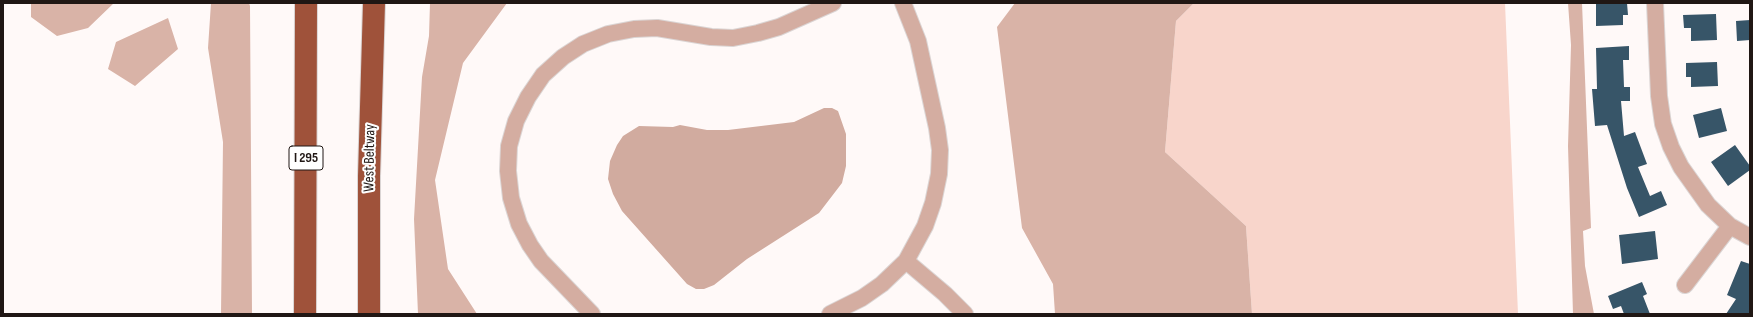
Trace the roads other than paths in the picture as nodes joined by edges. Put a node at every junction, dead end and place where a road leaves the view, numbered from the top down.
1 (306, 3) edge
2 (374, 3) edge
3 (381, 3) edge
4 (833, 3) edge
5 (903, 3) edge
6 (1655, 3) edge
7 (368, 176) junction
8 (1730, 226) junction
9 (1750, 237) edge
10 (906, 261) junction
11 (1685, 285) dead end
12 (305, 314) edge
13 (369, 314) edge
14 (592, 314) edge
15 (830, 314) edge
16 (965, 314) edge

1 - 12 highway, I 295
2 - 7 highway, West Beltway
3 - 7 highway
4 - 14 street
5 - 10 street
6 - 8 street
7 - 13 highway, West Beltway
8 - 9 street
8 - 11 street
10 - 15 street
10 - 16 street

